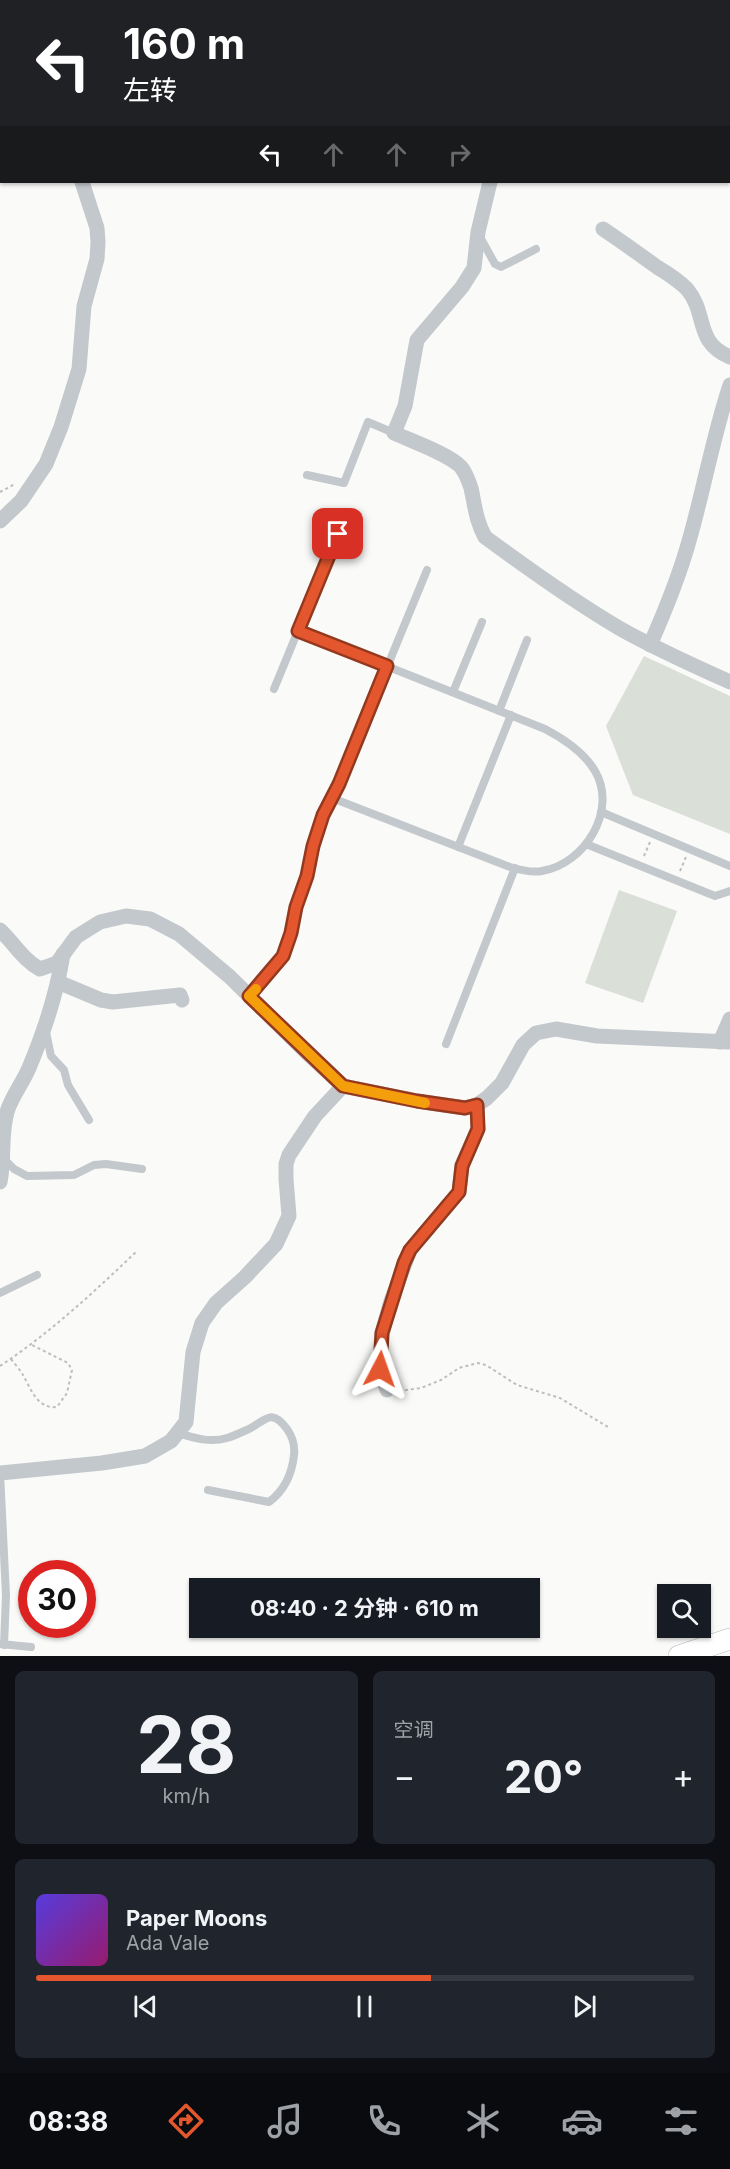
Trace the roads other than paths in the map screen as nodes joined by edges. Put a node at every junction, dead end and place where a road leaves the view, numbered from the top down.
1 (82, 183) edge
2 (490, 183) edge
3 (603, 229) dead end
4 (478, 232) junction
5 (536, 249) dead end
6 (730, 357) edge
7 (730, 385) edge
8 (394, 433) junction
9 (307, 475) dead end
10 (346, 514) dead end
11 (0, 521) edge
12 (427, 570) dead end
13 (482, 622) dead end
14 (298, 631) junction
15 (528, 640) dead end
16 (650, 645) junction
17 (387, 666) junction
18 (730, 682) edge
19 (274, 689) dead end
20 (453, 692) junction
21 (499, 711) junction
22 (511, 715) junction
23 (332, 798) junction
24 (601, 812) junction
25 (586, 844) junction
26 (458, 847) junction
27 (730, 866) edge
28 (515, 868) junction
29 (730, 891) edge
30 (0, 930) edge
31 (63, 954) junction
32 (58, 982) junction
33 (249, 996) junction
34 (182, 1000) dead end
35 (730, 1019) edge
36 (45, 1024) junction
37 (725, 1042) edge
38 (446, 1044) dead end
39 (343, 1086) junction
40 (477, 1105) junction
41 (88, 1120) dead end
42 (3, 1158) junction
43 (142, 1169) dead end
44 (0, 1182) edge
45 (37, 1275) dead end
46 (0, 1293) edge
47 (387, 1390) road end
48 (177, 1433) junction
49 (0, 1473) edge
50 (208, 1490) dead end
51 (730, 1639) edge
52 (2, 1644) edge
53 (31, 1647) dead end
54 (679, 1656) edge

1 - 11 street
2 - 4 street
3 - 6 street
4 - 5 lane
4 - 8 street
7 - 16 street
8 - 9 lane
8 - 16 street
10 - 14 lane
12 - 17 lane
13 - 20 lane
14 - 17 lane
14 - 19 lane
15 - 21 lane
16 - 18 street
17 - 20 lane
17 - 23 lane
20 - 21 lane
21 - 22 lane
22 - 24 lane
22 - 26 lane
23 - 26 lane
23 - 33 lane
24 - 25 lane
24 - 27 lane
25 - 28 lane
25 - 29 lane
26 - 28 lane
28 - 38 lane
30 - 31 street
31 - 32 street
31 - 33 street
32 - 34 street
32 - 36 street
33 - 39 street
35 - 37 street
36 - 41 lane
36 - 42 street
37 - 40 street
39 - 40 street
39 - 48 street
40 - 47 street
42 - 43 lane
42 - 44 street
45 - 46 lane
48 - 49 street
48 - 50 lane
49 - 52 lane
51 - 54 main road
52 - 53 lane

